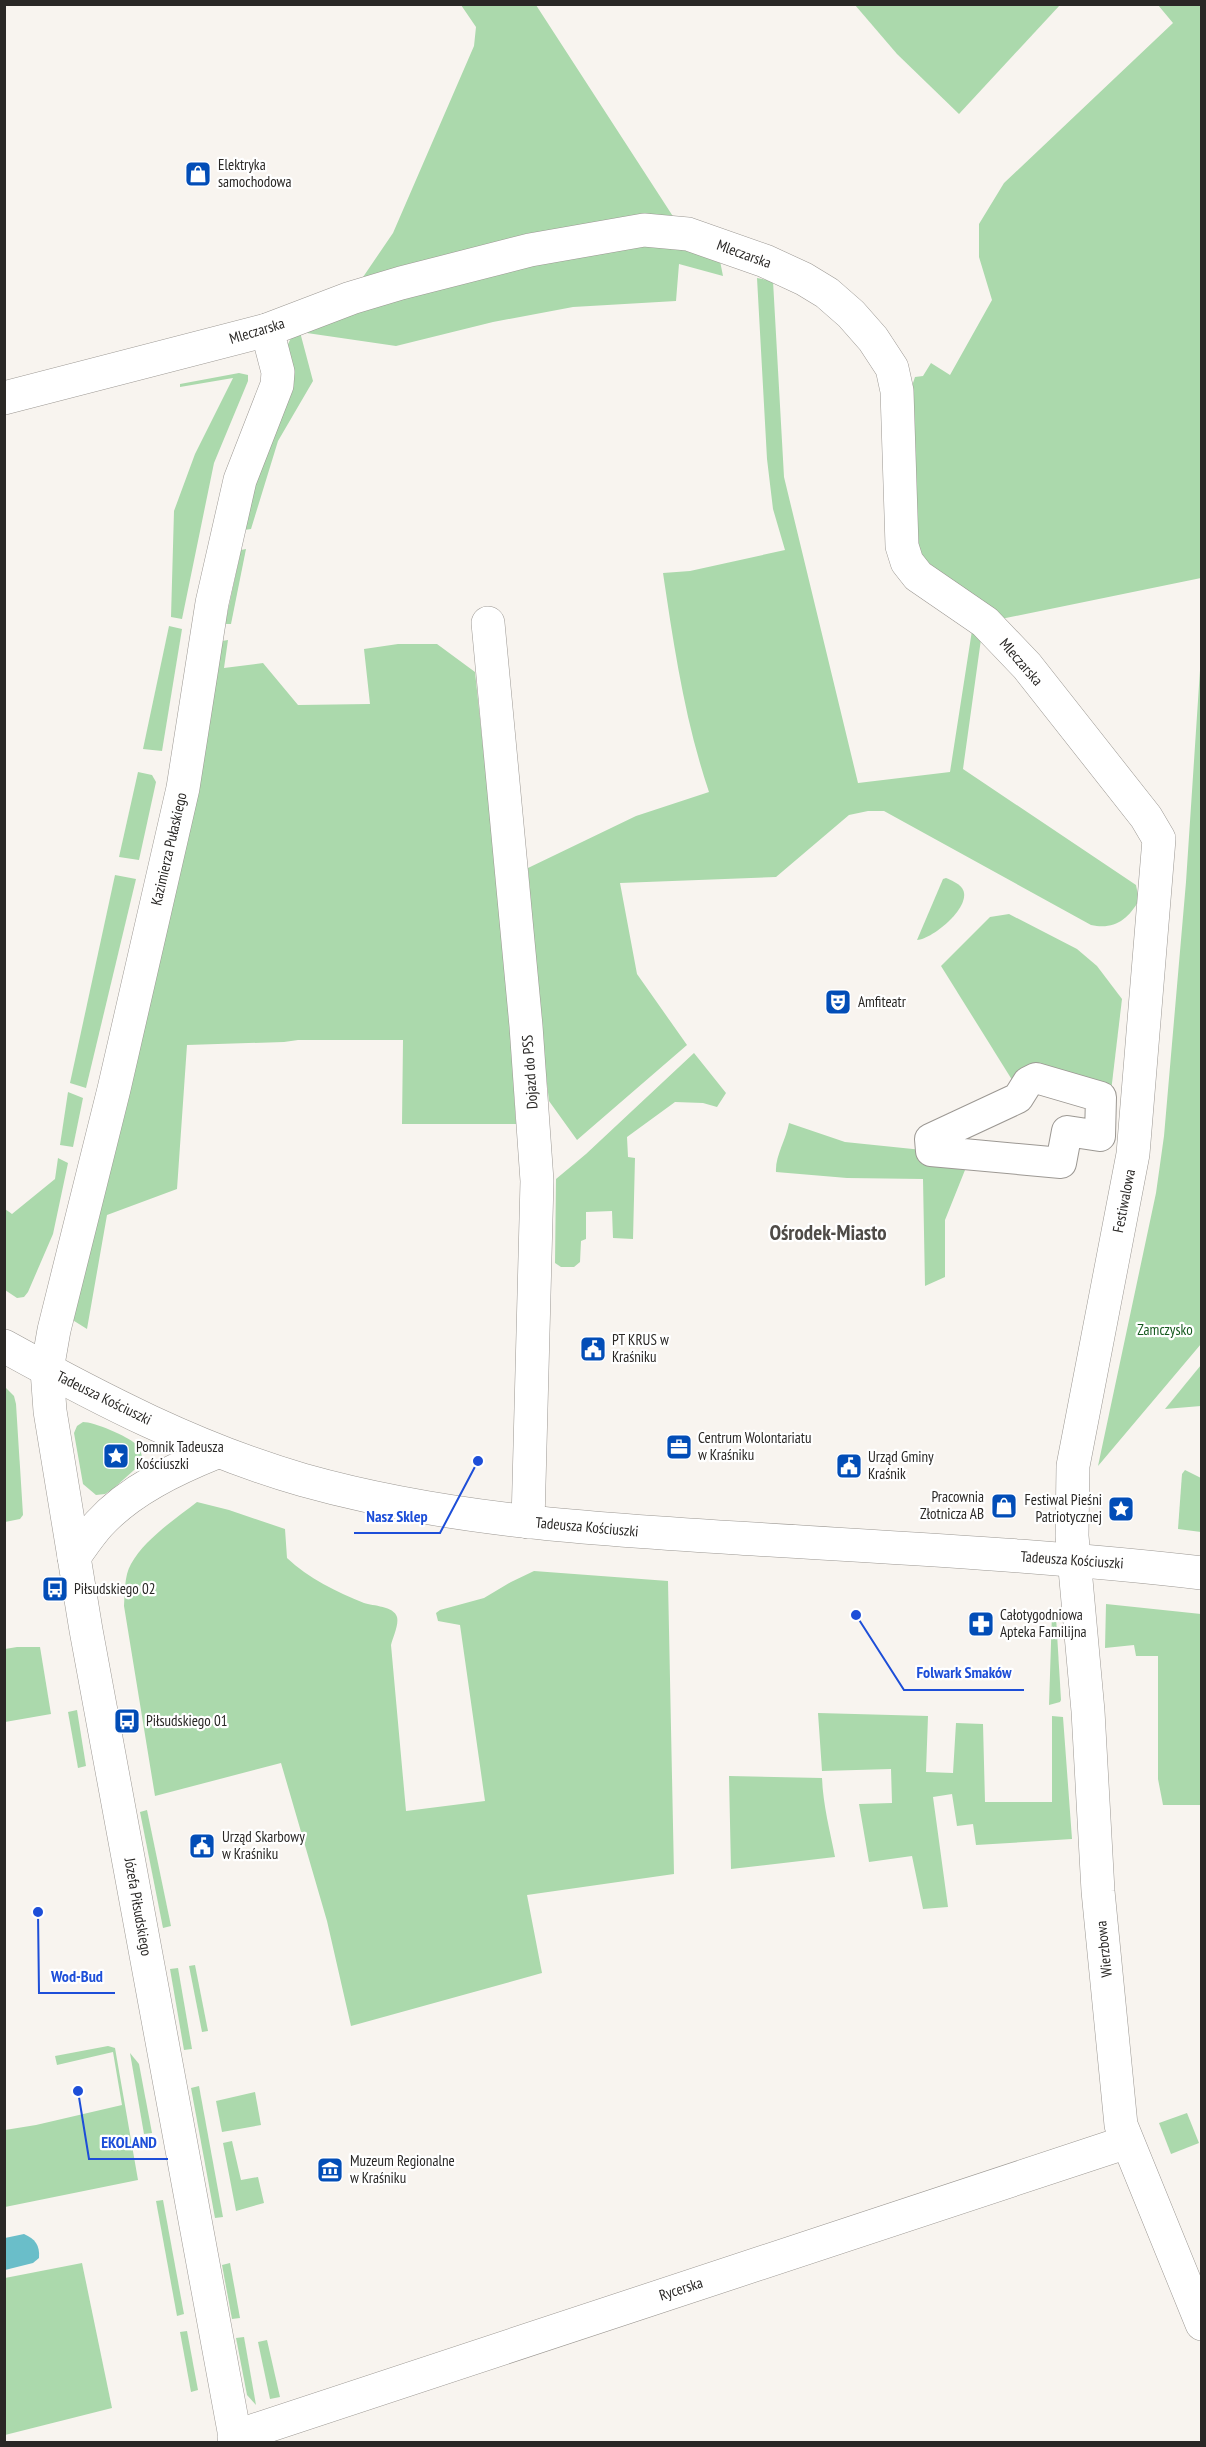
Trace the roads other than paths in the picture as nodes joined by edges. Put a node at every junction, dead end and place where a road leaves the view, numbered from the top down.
1 (267, 330) junction
2 (4, 398) edge
3 (488, 623) dead end
4 (1159, 839) joint
5 (930, 1139) joint
6 (4, 1346) edge
7 (47, 1370) junction
8 (217, 1452) junction
9 (528, 1522) junction
10 (74, 1557) junction
11 (1074, 1559) junction
12 (1202, 1573) edge
13 (1127, 2142) junction
14 (1202, 2324) edge
15 (235, 2440) edge

1 - 2 street, Mleczarska
1 - 4 street, Mleczarska
1 - 7 street, Kazimierza Pułaskiego
3 - 9 street, Dojazd do PSS
4 - 11 street, Festiwalowa
5 - 5 street
6 - 7 street, Tadeusza Kościuszki
7 - 8 street, Tadeusza Kościuszki
7 - 10 street, Józefa Piłsudskiego
8 - 9 street, Tadeusza Kościuszki
8 - 10 street
9 - 11 street, Tadeusza Kościuszki
10 - 15 street, Józefa Piłsudskiego
11 - 12 street, Tadeusza Kościuszki
11 - 13 street, Wierzbowa
13 - 14 street, Wierzbowa
13 - 15 street, Rycerska

